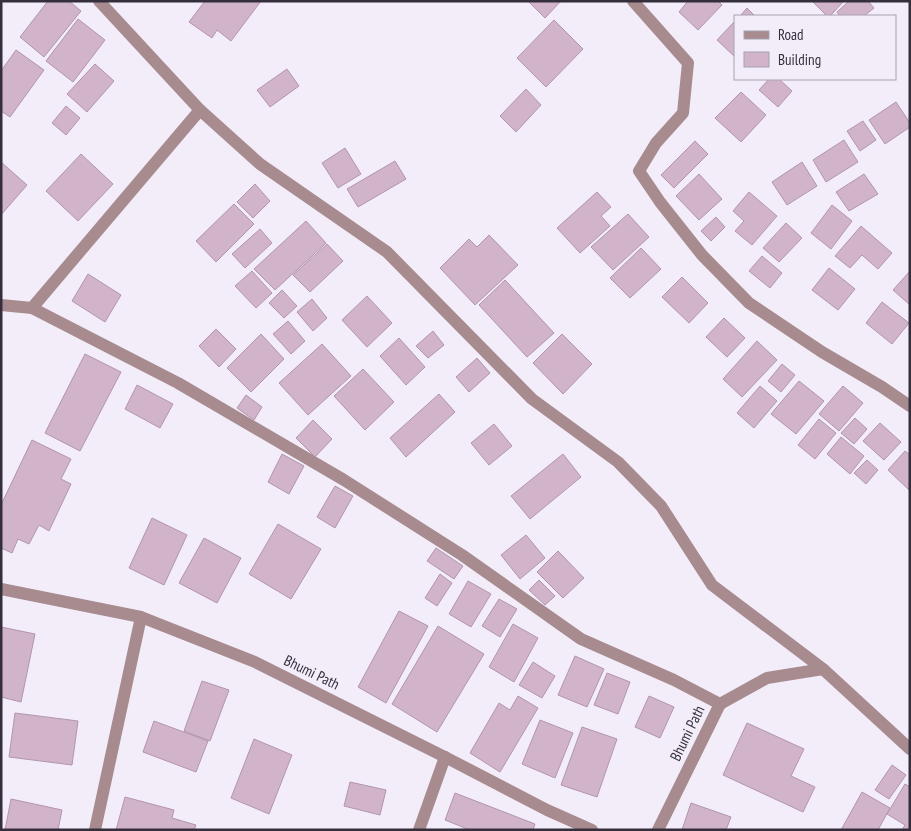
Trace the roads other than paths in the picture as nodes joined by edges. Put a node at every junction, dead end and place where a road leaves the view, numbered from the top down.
1 (99, 1) edge
2 (633, 1) edge
3 (200, 110) junction
4 (1, 305) edge
5 (32, 308) junction
6 (910, 406) edge
7 (1, 589) edge
8 (141, 617) junction
9 (823, 669) junction
10 (720, 704) junction
11 (910, 749) edge
12 (445, 757) junction
13 (95, 830) edge
14 (419, 830) edge
15 (592, 830) edge
16 (658, 830) edge

1 - 3 street
2 - 6 street
3 - 5 street
3 - 9 street
4 - 5 street
5 - 10 street
7 - 8 street, Bhumi Path
8 - 12 street, Bhumi Path
8 - 13 street
9 - 10 street
9 - 11 street
10 - 16 street, Bhumi Path
12 - 14 street
12 - 15 street, Bhumi Path

